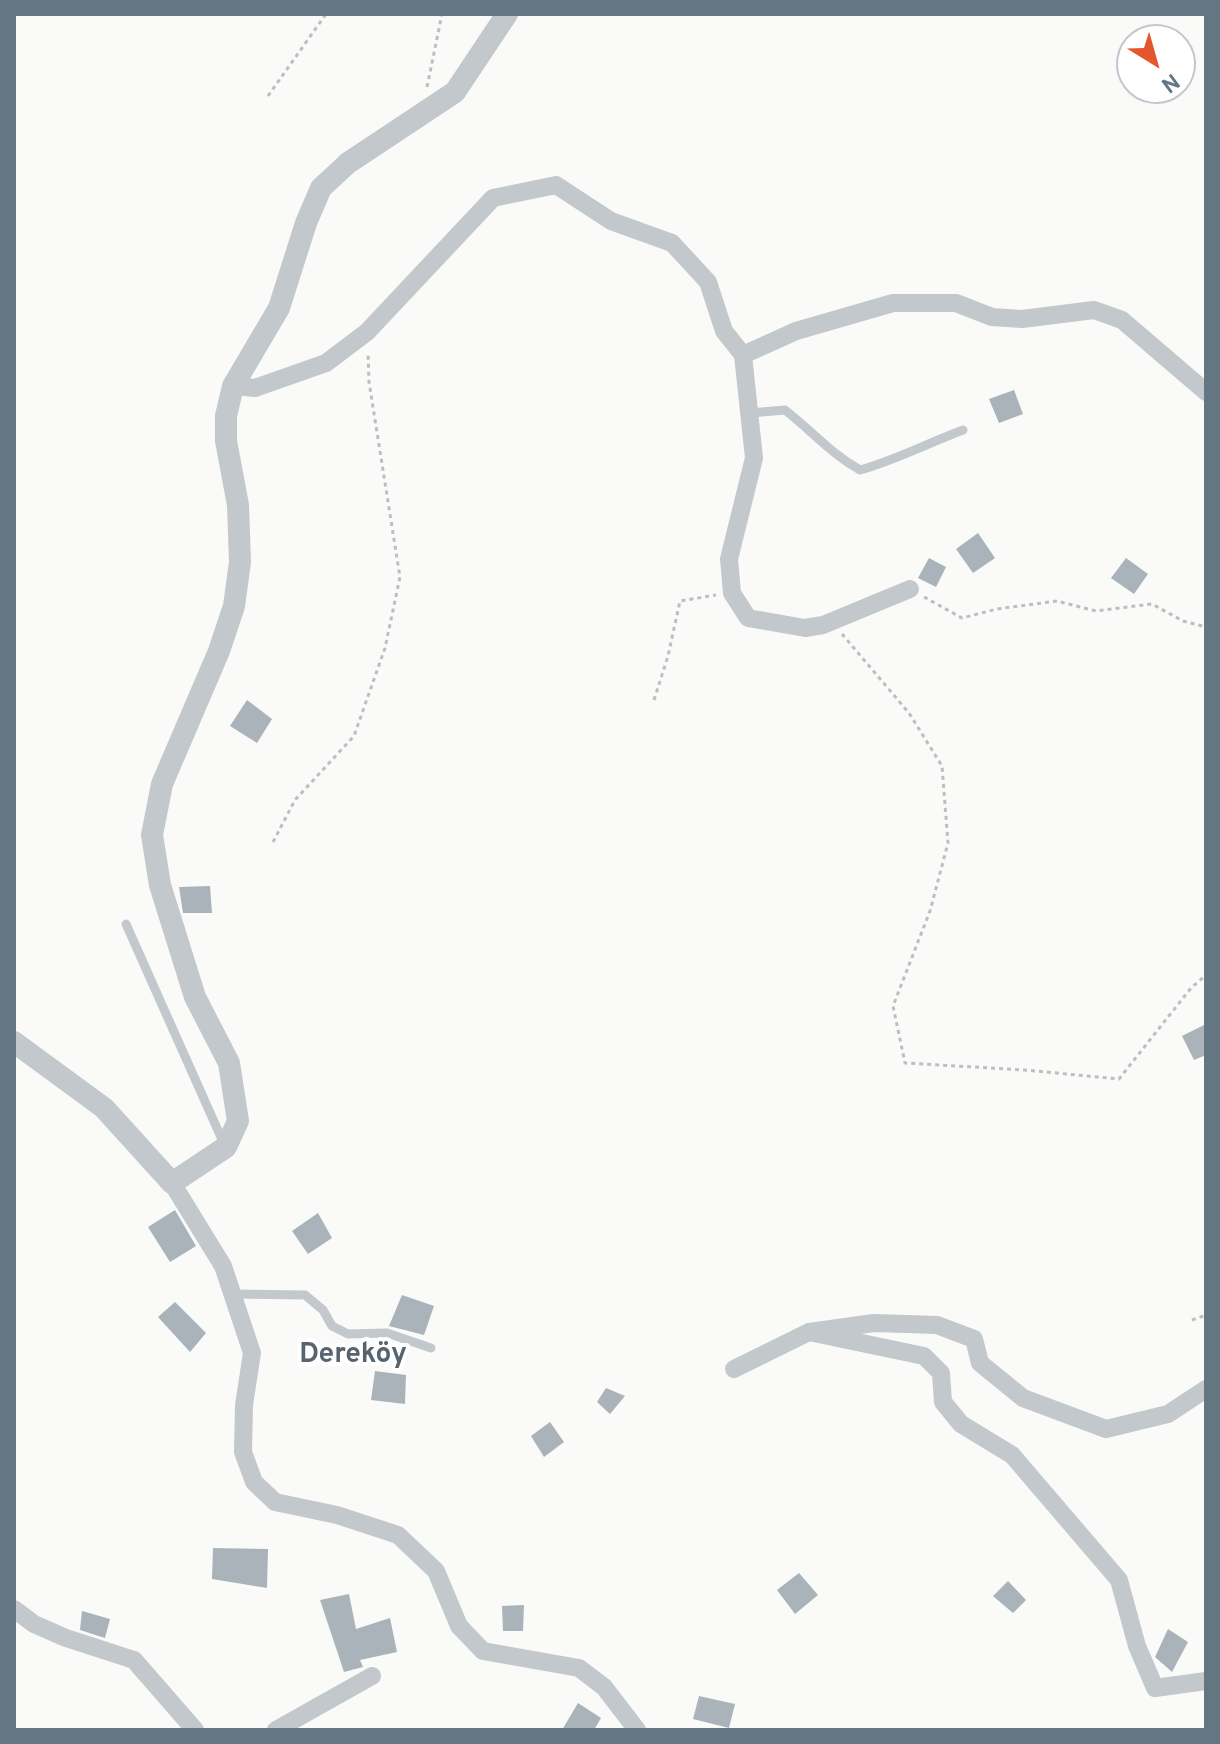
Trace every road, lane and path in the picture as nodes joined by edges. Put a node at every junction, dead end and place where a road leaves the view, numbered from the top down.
1 (326, 14) edge
2 (442, 14) edge
3 (507, 14) edge
4 (268, 96) dead end
5 (422, 114) junction
6 (367, 332) junction
7 (743, 355) junction
8 (233, 386) junction
9 (1206, 392) edge
10 (750, 413) junction
11 (963, 430) dead end
12 (910, 589) joint
13 (732, 593) junction
14 (831, 621) junction
15 (1206, 627) edge
16 (654, 700) dead end
17 (273, 842) dead end
18 (126, 924) dead end
19 (1206, 975) edge
20 (14, 1042) edge
21 (226, 1147) junction
22 (172, 1183) junction
23 (232, 1294) junction
24 (1206, 1315) edge
25 (1192, 1320) dead end
26 (809, 1332) junction
27 (431, 1348) dead end
28 (734, 1369) dead end
29 (1206, 1389) edge
30 (14, 1609) edge
31 (372, 1676) dead end
32 (1206, 1681) edge
33 (195, 1730) edge
34 (276, 1730) edge
35 (637, 1730) edge

1 - 4 path
2 - 5 path
3 - 5 street
5 - 8 street
6 - 7 street
6 - 8 street
6 - 17 path
7 - 9 street
7 - 10 street
8 - 21 street
10 - 11 lane
10 - 13 street
12 - 14 street
12 - 15 path
13 - 14 street
13 - 16 path
14 - 19 path
18 - 21 lane
20 - 22 street
21 - 22 street
22 - 23 street
23 - 27 lane
23 - 35 street
24 - 25 path
26 - 28 street
26 - 29 street
26 - 32 street
30 - 33 street
31 - 34 street

